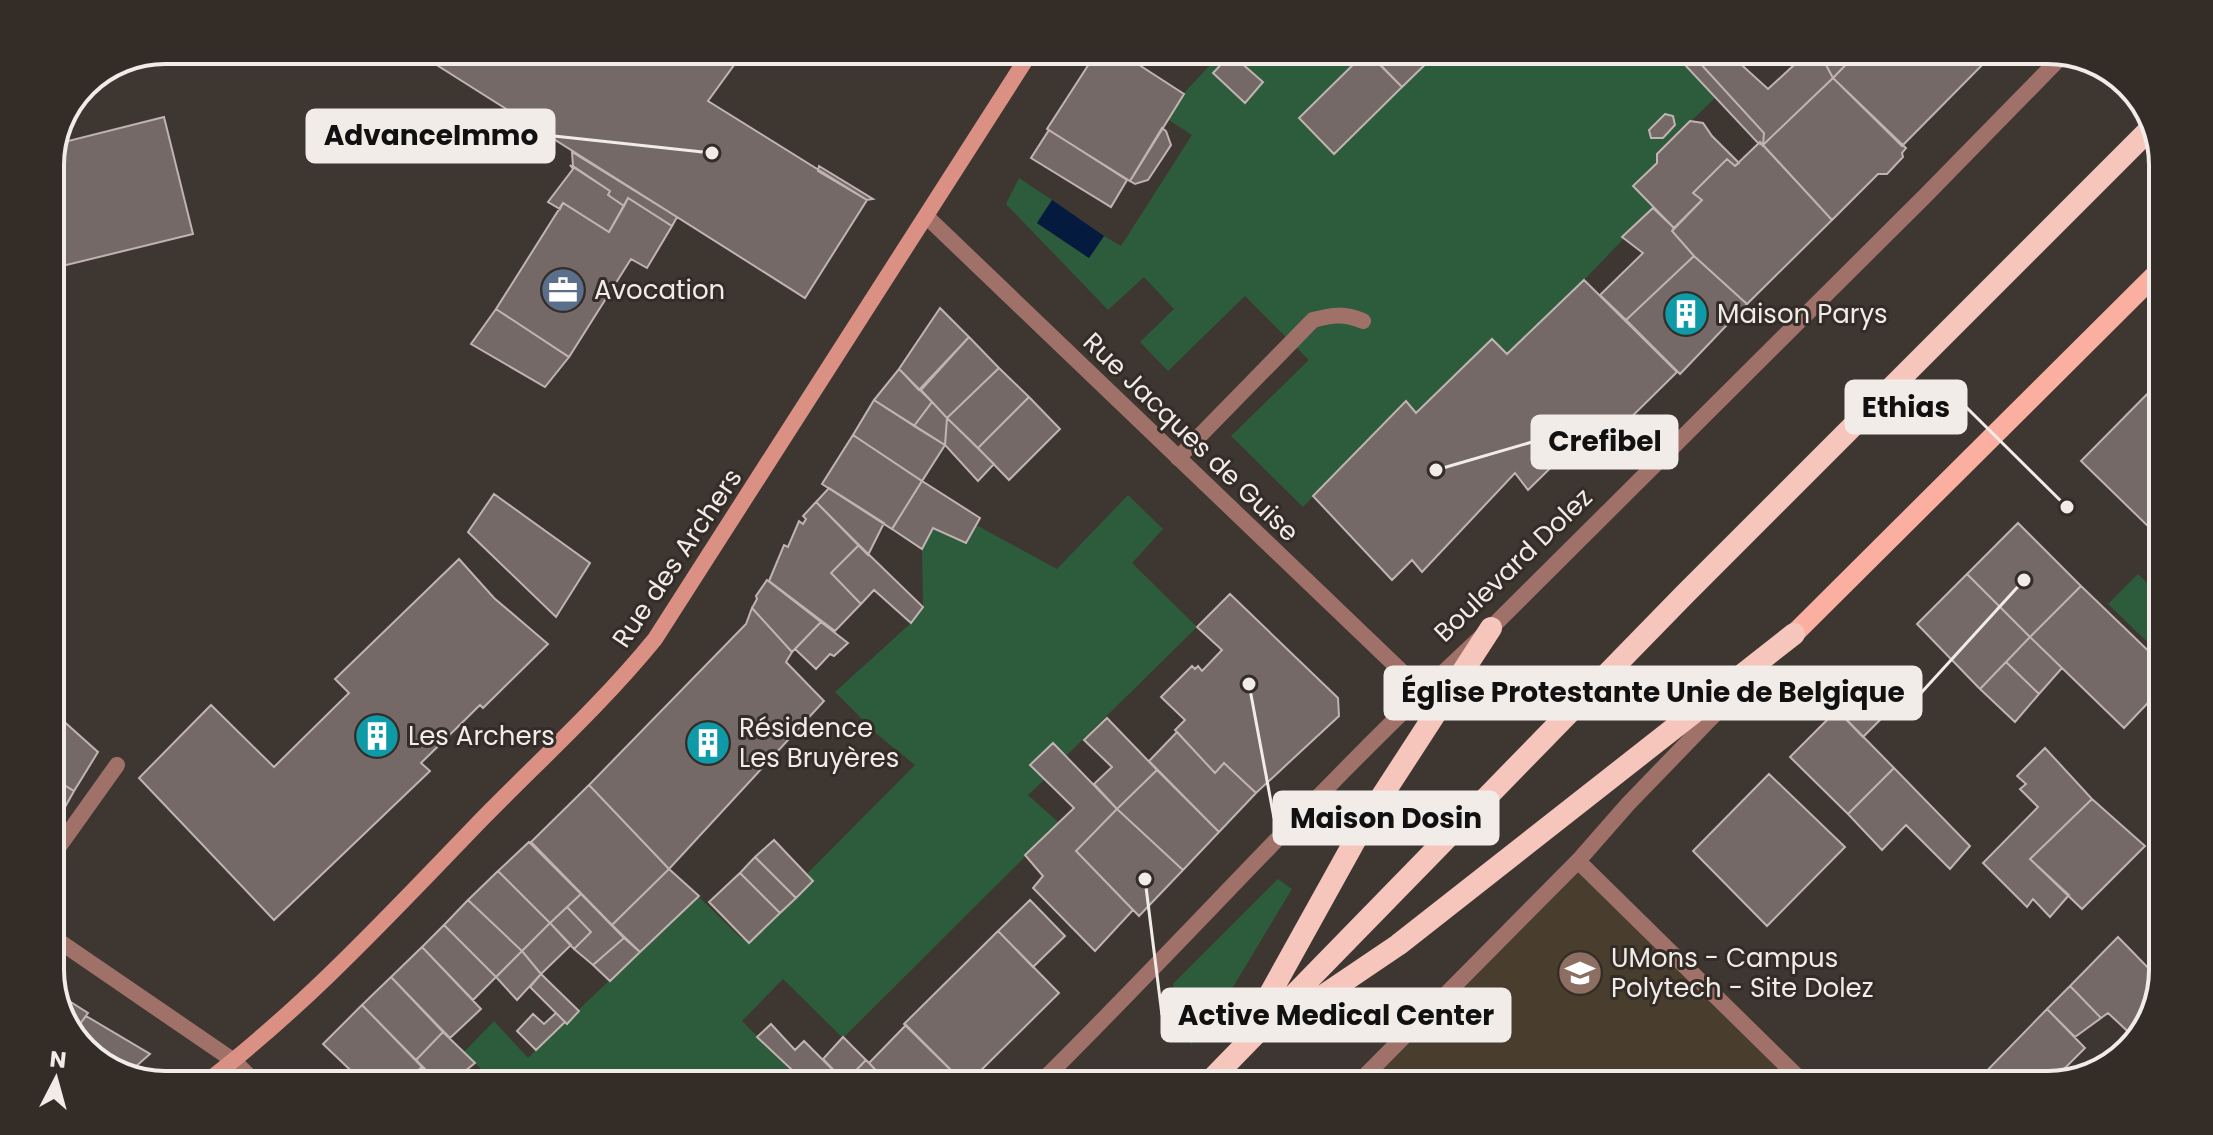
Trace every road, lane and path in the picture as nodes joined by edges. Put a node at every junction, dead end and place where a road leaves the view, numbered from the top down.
1 (1023, 64) edge
2 (2054, 64) edge
3 (2145, 134) edge
4 (927, 217) junction
5 (2149, 281) edge
6 (1363, 321) dead end
7 (1178, 458) junction
8 (1491, 628) junction
9 (1794, 634) junction
10 (1422, 691) junction
11 (117, 765) dead end
12 (64, 839) edge
13 (1578, 861) junction
14 (64, 945) edge
15 (1237, 1054) junction
16 (234, 1061) junction
17 (221, 1071) edge
18 (244, 1071) edge
19 (1052, 1071) edge
20 (1220, 1071) edge
21 (1370, 1071) edge
22 (1792, 1071) edge

1 - 4 main road, Rue des Archers
2 - 8 street, Boulevard Dolez
3 - 15 highway
4 - 7 street, Rue Jacques de Guise
4 - 16 main road, Rue des Archers
5 - 9 main road
6 - 7 street
7 - 10 street, Rue Jacques de Guise
8 - 10 street, Boulevard Dolez
8 - 15 highway
9 - 13 street
9 - 15 highway
10 - 19 street, Boulevard Dolez
11 - 12 street
13 - 21 street
13 - 22 street
14 - 16 street
15 - 20 highway
16 - 17 main road, Rue des Archers
16 - 18 street

